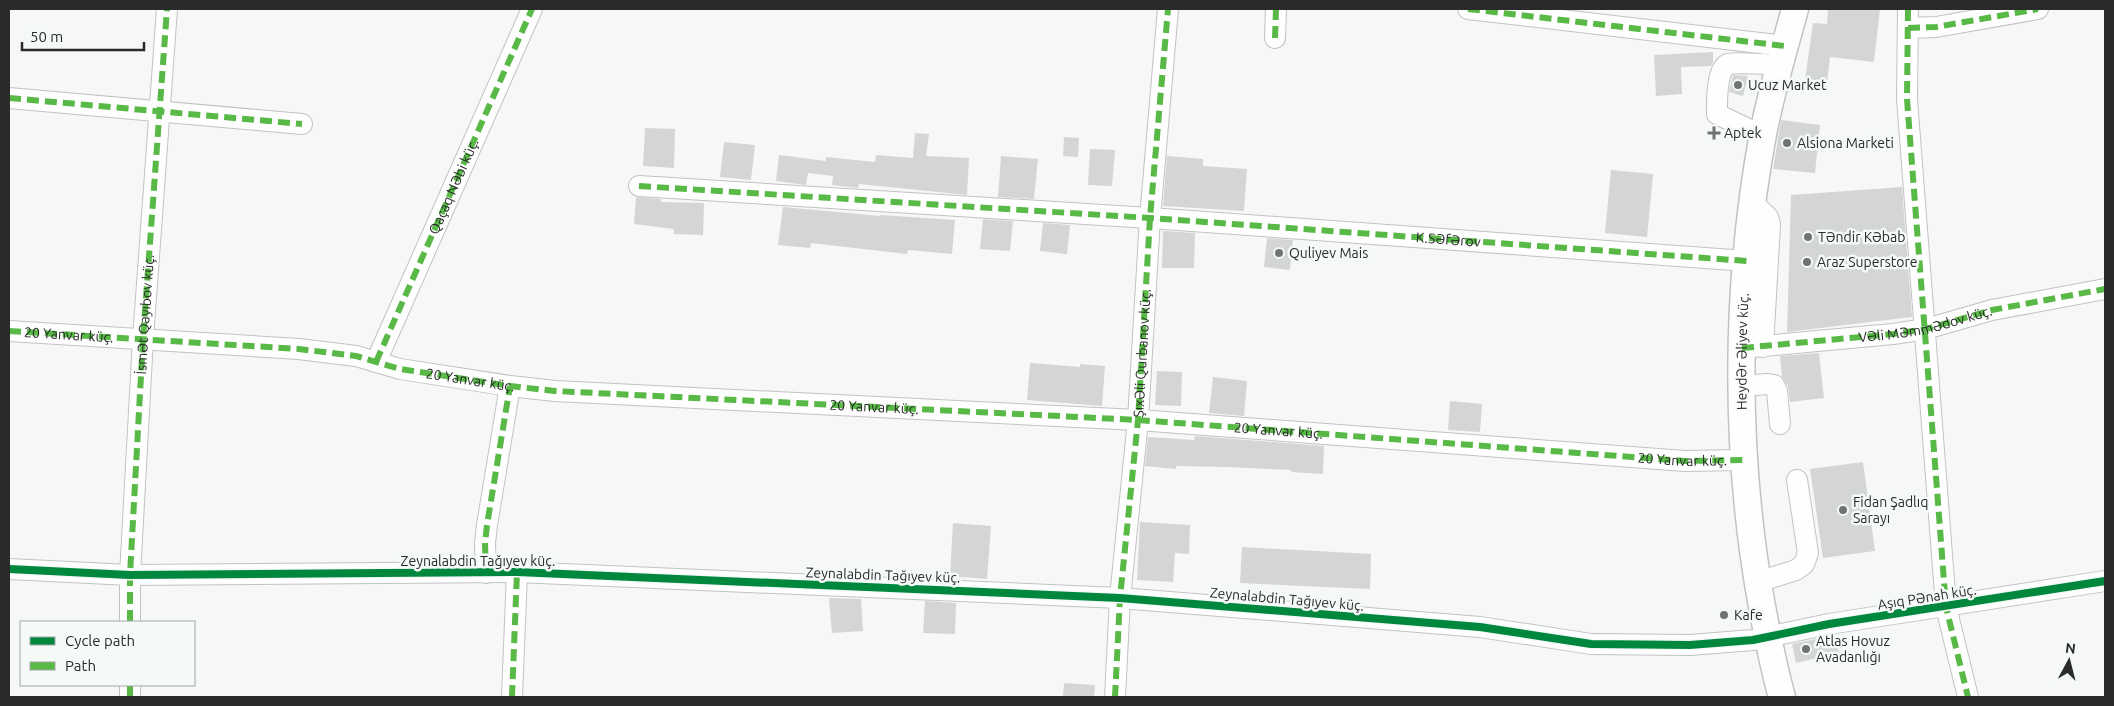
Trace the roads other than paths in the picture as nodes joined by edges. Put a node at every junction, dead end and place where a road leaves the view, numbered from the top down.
1 (167, 9) edge
2 (532, 9) edge
3 (1168, 9) edge
4 (1276, 9) edge
5 (1468, 9) edge
6 (1779, 9) edge
7 (1794, 9) edge
8 (2038, 9) edge
9 (1908, 18) edge
10 (1275, 38) dead end
11 (1773, 51) junction
12 (9, 98) edge
13 (160, 112) junction
14 (302, 124) dead end
15 (1750, 130) junction
16 (639, 186) dead end
17 (1753, 203) junction
18 (1150, 218) junction
19 (1740, 261) junction
20 (2105, 288) edge
21 (1926, 329) junction
22 (9, 331) edge
23 (143, 339) junction
24 (1752, 348) junction
25 (376, 362) junction
26 (510, 386) junction
27 (1742, 386) junction
28 (1138, 420) junction
29 (1780, 424) dead end
30 (1735, 461) junction
31 (1797, 480) dead end
32 (9, 569) edge
33 (517, 572) junction
34 (486, 573) junction
35 (130, 575) junction
36 (2105, 580) edge
37 (1758, 582) junction
38 (1120, 598) junction
39 (1946, 607) junction
40 (130, 621) edge
41 (1760, 639) junction
42 (512, 697) edge
43 (1115, 697) edge
44 (1767, 697) edge
45 (1782, 697) edge
46 (1968, 697) edge

1 - 13 street, İsmət Qayıbov küç.
2 - 25 street, Qaçaq Nəbi küç.
3 - 18 street, Şıxəli Qurbanov küç.
4 - 10 street
5 - 11 street
6 - 11 main road, Heydər Əliyev küç.
7 - 11 main road, Heydər Əliyev küç.
8 - 9 street
9 - 21 street
11 - 15 main road, Heydər Əliyev küç.
11 - 15 street
11 - 17 main road, Heydər Əliyev küç.
12 - 13 street
13 - 14 street
13 - 23 street, İsmət Qayıbov küç.
15 - 19 main road, Heydər Əliyev küç.
16 - 18 street, K.Səfərov
17 - 19 main road, Heydər Əliyev küç.
17 - 24 street
18 - 19 street, K.Səfərov
18 - 28 street, Şıxəli Qurbanov küç.
19 - 24 main road, Heydər Əliyev küç.
19 - 30 main road, Heydər Əliyev küç.
20 - 21 street, Vəli Məmmədov küç.
21 - 24 street, Vəli Məmmədov küç.
21 - 39 street
22 - 23 street, 20 Yanvar küç.
23 - 25 street, 20 Yanvar küç.
23 - 35 street, İsmət Qayıbov küç.
24 - 27 main road, Heydər Əliyev küç.
25 - 26 street, 20 Yanvar küç.
26 - 28 street, 20 Yanvar küç.
26 - 34 street
27 - 29 street
27 - 30 main road, Heydər Əliyev küç.
28 - 30 street, 20 Yanvar küç.
28 - 38 street, Şıxəli Qurbanov küç.
30 - 37 main road, Heydər Əliyev küç.
30 - 41 main road, Heydər Əliyev küç.
31 - 37 street
32 - 35 street, Zeynalabdin Tağıyev küç.
33 - 34 street, Zeynalabdin Tağıyev küç.
33 - 38 street, Zeynalabdin Tağıyev küç.
33 - 42 street
34 - 35 street, Zeynalabdin Tağıyev küç.
35 - 40 street, İsmət Qayıbov küç.
36 - 39 street, Aşıq Pənah küç.
37 - 41 main road, Heydər Əliyev küç.
38 - 41 street, Zeynalabdin Tağıyev küç.
38 - 43 street, Şıxəli Qurbanov küç.
39 - 41 street, Aşıq Pənah küç.
39 - 46 street
41 - 44 main road, Heydər Əliyev küç.
41 - 45 main road, Heydər Əliyev küç.

